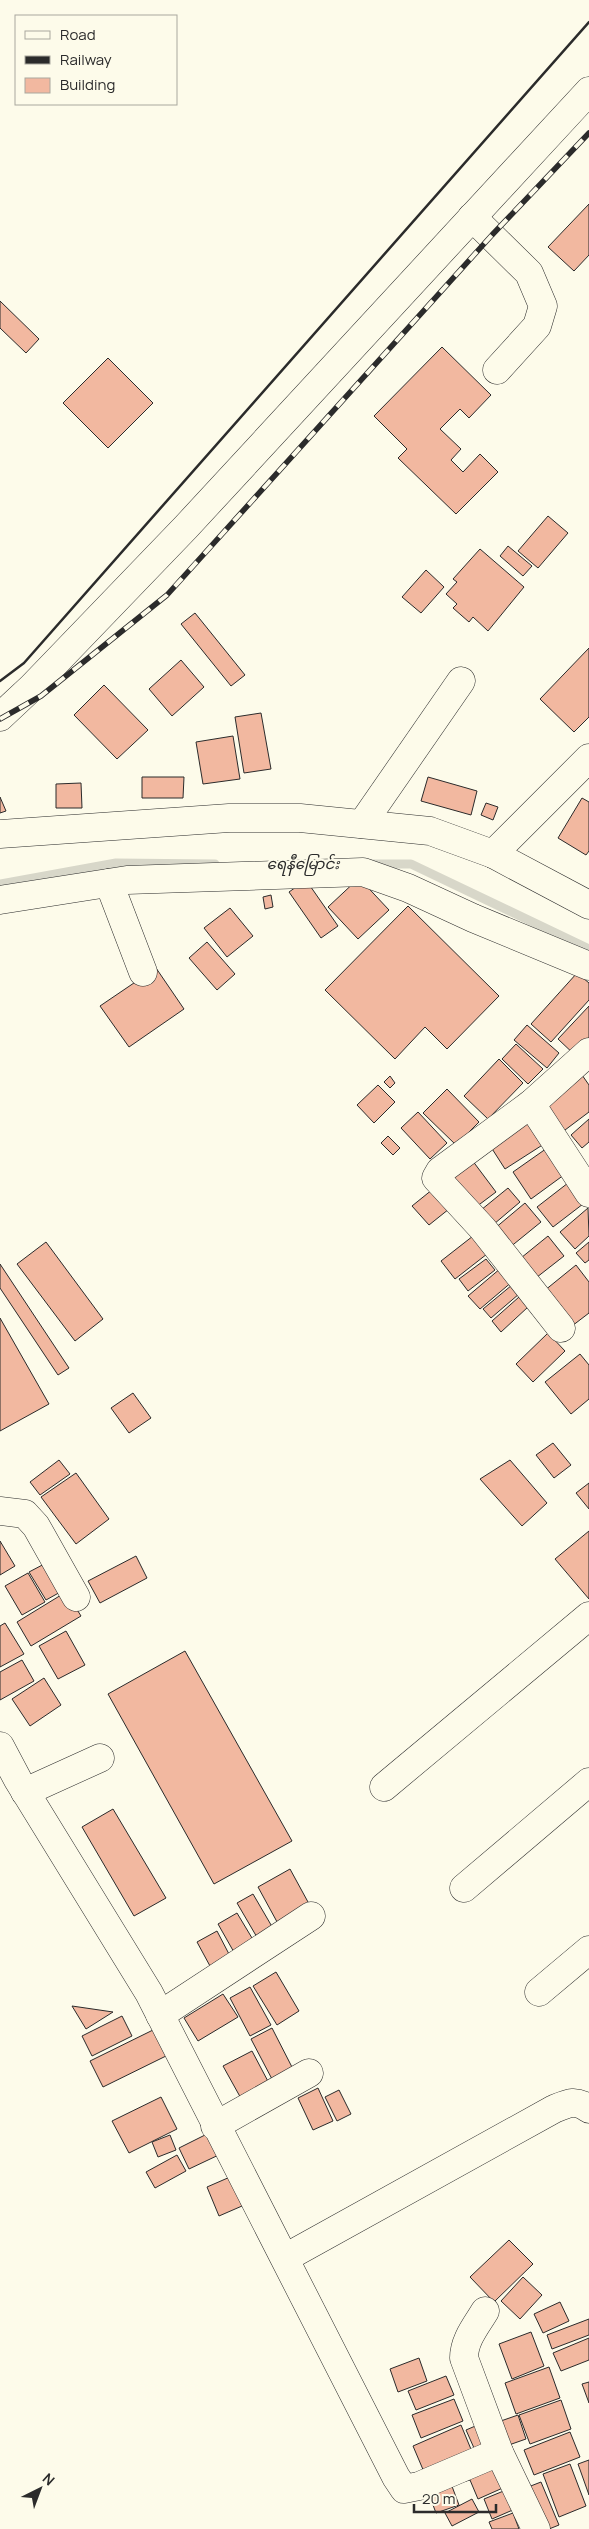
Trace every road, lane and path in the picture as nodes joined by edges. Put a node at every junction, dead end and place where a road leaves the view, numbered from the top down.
1 (589, 91) edge
2 (472, 217) junction
3 (497, 370) dead end
4 (461, 680) dead end
5 (0, 717) edge
6 (589, 758) edge
7 (362, 824) junction
8 (0, 834) edge
9 (493, 854) junction
10 (109, 883) junction
11 (0, 900) edge
12 (589, 905) edge
13 (589, 966) edge
14 (143, 972) dead end
15 (589, 1052) edge
16 (531, 1104) junction
17 (589, 1193) edge
18 (561, 1328) dead end
19 (0, 1511) edge
20 (76, 1597) dead end
21 (589, 1616) edge
22 (0, 1746) edge
23 (100, 1758) dead end
24 (589, 1782) edge
25 (384, 1787) dead end
26 (25, 1792) junction
27 (464, 1888) dead end
28 (311, 1916) dead end
29 (589, 1950) edge
30 (540, 1992) dead end
31 (160, 2015) junction
32 (309, 2073) dead end
33 (589, 2109) edge
34 (215, 2126) junction
35 (285, 2258) junction
36 (485, 2311) dead end
37 (499, 2452) junction
38 (536, 2529) edge

1 - 2 street
2 - 3 street
2 - 5 street
4 - 7 street
6 - 9 street
7 - 8 street
7 - 9 street
9 - 12 street
10 - 11 street
10 - 13 street
10 - 14 street
15 - 16 street
16 - 17 street
16 - 18 street
19 - 20 street
21 - 25 street
22 - 26 street
23 - 26 street
24 - 27 street
26 - 31 street
28 - 31 street
29 - 30 street
31 - 34 street
32 - 34 street
33 - 35 street
34 - 35 street
35 - 37 street
36 - 37 street
37 - 38 street

